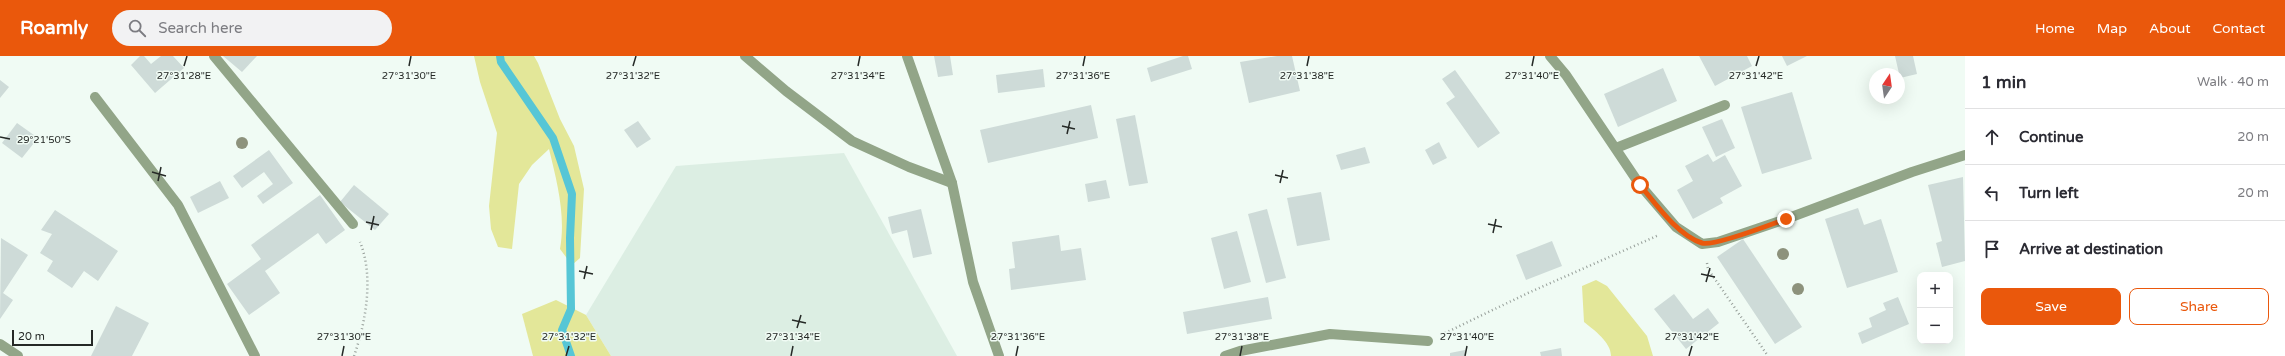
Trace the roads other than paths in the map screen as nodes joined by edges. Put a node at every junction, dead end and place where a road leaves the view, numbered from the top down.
1 (214, 56) edge
2 (745, 56) edge
3 (907, 56) edge
4 (1550, 56) edge
5 (95, 97) dead end
6 (1725, 105) dead end
7 (1616, 148) junction
8 (1965, 155) edge
9 (952, 182) junction
10 (353, 224) road end
11 (1428, 340) road end
12 (0, 344) edge
13 (18, 356) edge
14 (255, 356) edge
15 (999, 356) edge
16 (1225, 356) edge

1 - 10 street
2 - 9 street
3 - 9 street
4 - 7 street
5 - 14 street
6 - 7 street
7 - 8 street
9 - 15 street
11 - 16 street
12 - 13 street

